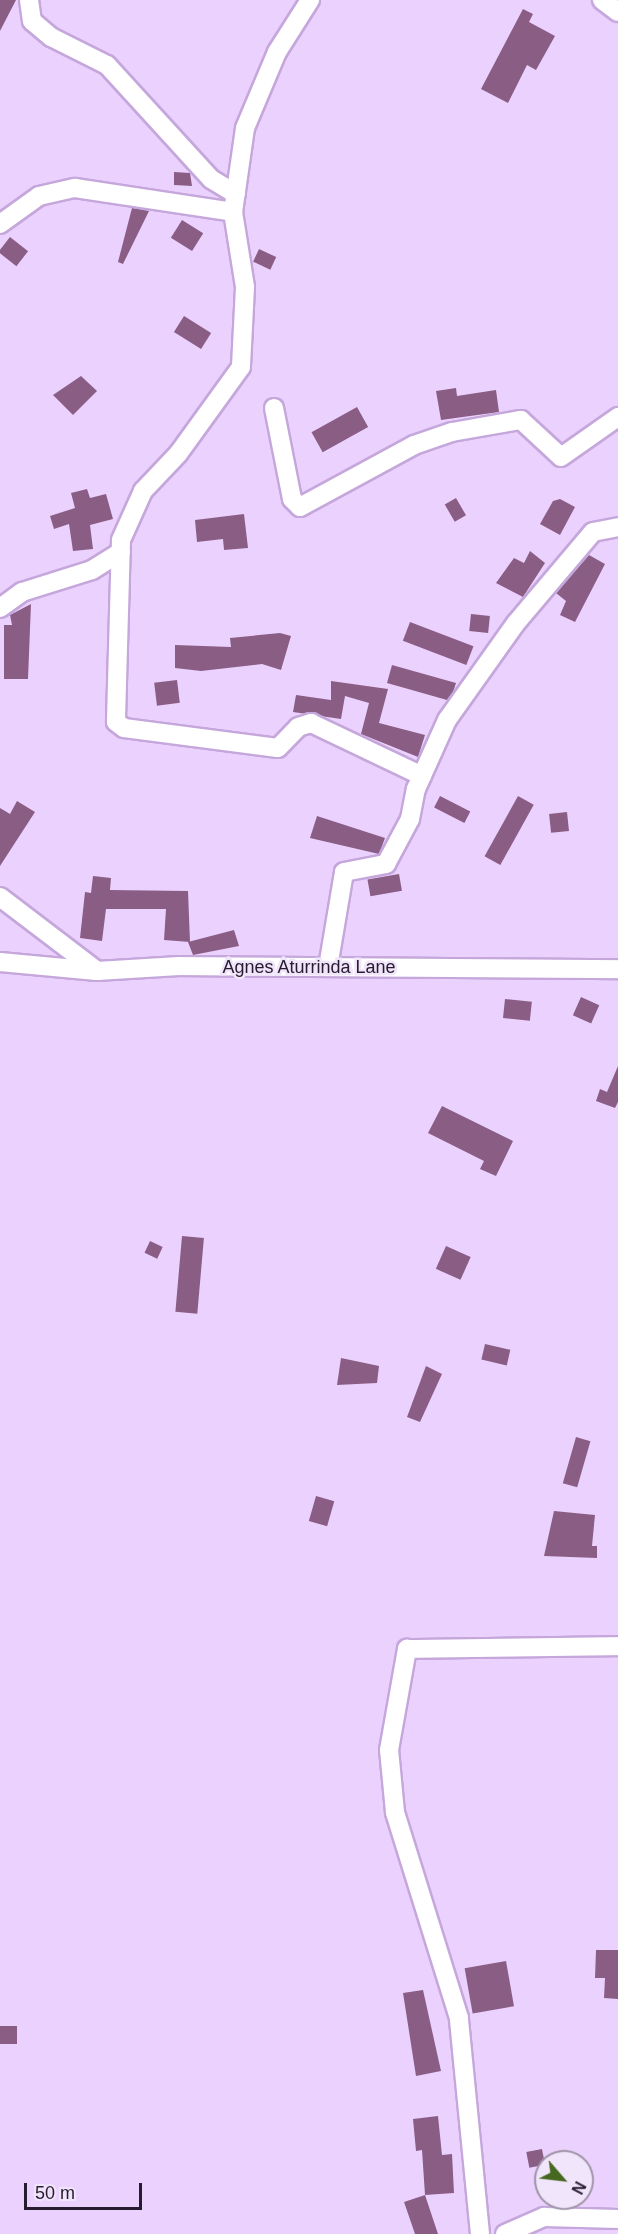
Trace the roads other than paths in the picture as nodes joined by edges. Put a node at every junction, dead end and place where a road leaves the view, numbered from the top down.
1 (29, 0) edge
2 (310, 0) edge
3 (602, 0) edge
4 (618, 12) edge
5 (235, 203) junction
6 (0, 224) edge
7 (274, 408) dead end
8 (618, 417) edge
9 (618, 527) edge
10 (121, 552) junction
11 (0, 609) edge
12 (422, 776) junction
13 (0, 897) edge
14 (0, 962) edge
15 (328, 967) junction
16 (618, 969) edge
17 (97, 971) junction
18 (618, 1646) edge
19 (618, 2219) edge
20 (480, 2234) edge
21 (505, 2234) edge

1 - 5 street
2 - 5 street
3 - 4 street
5 - 6 street
5 - 10 street
7 - 8 street
9 - 12 street
10 - 11 street
10 - 12 street
12 - 15 street
13 - 17 street
14 - 17 street, Agnes Aturrinda Lane
15 - 16 street, Agnes Aturrinda Lane
15 - 17 street, Agnes Aturrinda Lane
18 - 20 street
19 - 21 street

